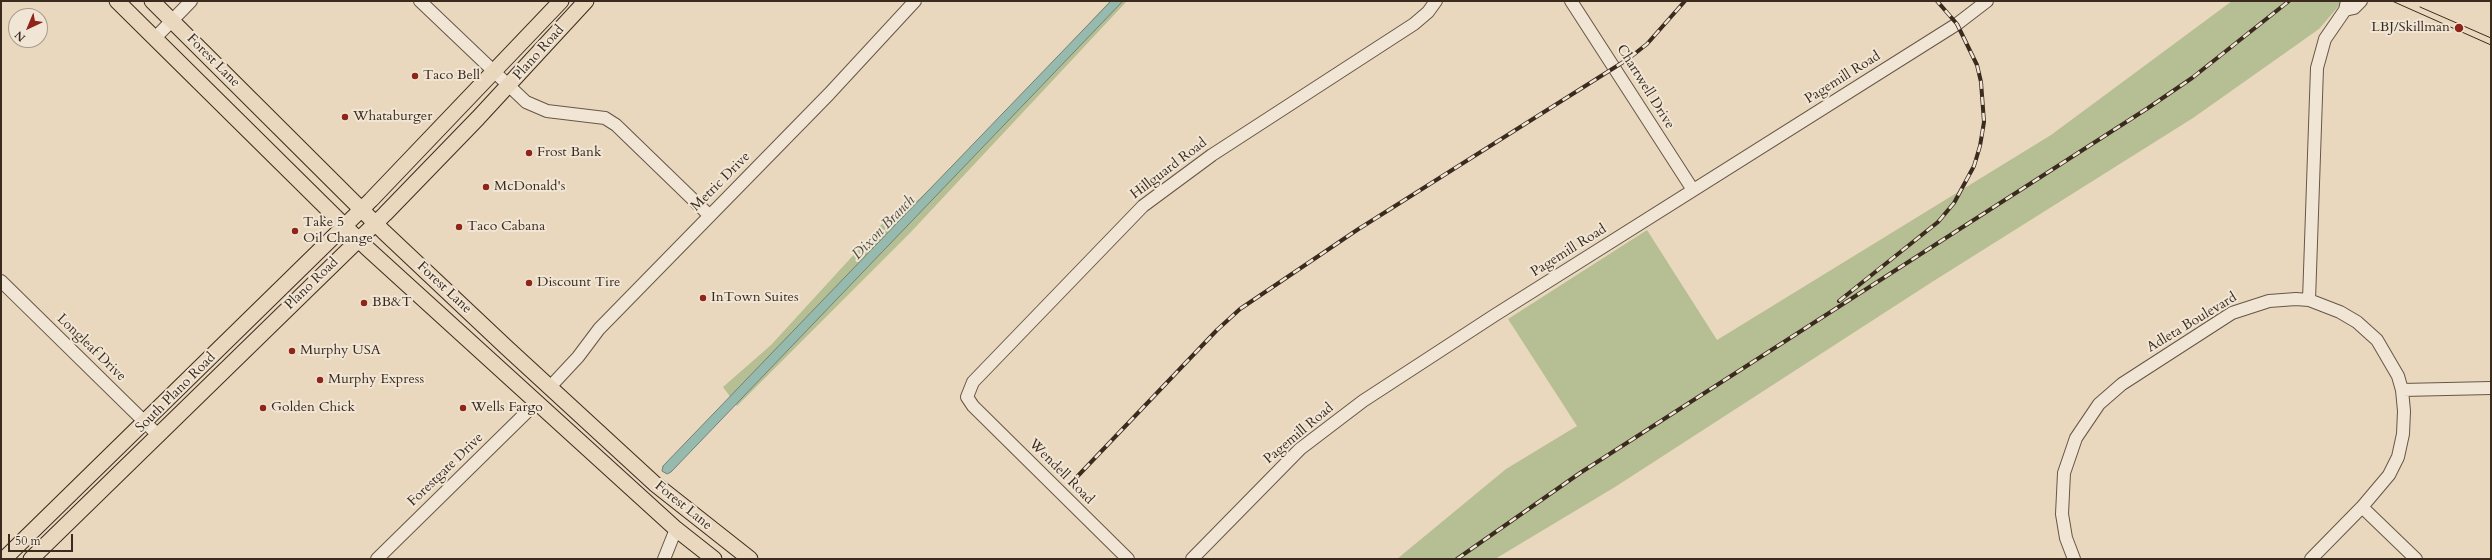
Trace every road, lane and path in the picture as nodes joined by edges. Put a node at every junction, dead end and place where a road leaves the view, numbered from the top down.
1 (117, 1) edge
2 (152, 1) edge
3 (191, 1) edge
4 (420, 1) edge
5 (561, 1) edge
6 (586, 1) edge
7 (915, 1) edge
8 (1436, 1) edge
9 (1571, 1) edge
10 (1988, 1) edge
11 (2361, 1) edge
12 (2346, 6) edge
13 (172, 20) junction
14 (155, 38) junction
15 (494, 73) junction
16 (508, 86) junction
17 (1693, 190) junction
18 (362, 209) junction
19 (709, 215) junction
20 (375, 222) junction
21 (345, 225) junction
22 (358, 239) junction
23 (1, 281) edge
24 (2309, 300) junction
25 (550, 387) junction
26 (2491, 388) edge
27 (2402, 390) junction
28 (536, 403) junction
29 (973, 406) joint
30 (146, 422) junction
31 (159, 436) junction
32 (2362, 507) junction
33 (687, 511) junction
34 (676, 529) junction
35 (4, 559) edge
36 (31, 559) edge
37 (377, 559) edge
38 (664, 559) edge
39 (714, 559) edge
40 (750, 559) edge
41 (1128, 559) edge
42 (1192, 559) edge
43 (2074, 559) edge
44 (2312, 559) edge
45 (2416, 559) edge

1 - 14 main road, Forest Lane
2 - 13 main road, Forest Lane
3 - 13 street
4 - 15 street
5 - 15 main road, Plano Road
6 - 16 main road, Plano Road
7 - 19 street, Metric Drive
8 - 29 street, Hillguard Road
9 - 17 street, Chartwell Drive
10 - 17 street, Pagemill Road
11 - 12 street
12 - 24 street
13 - 14 street
13 - 18 main road, Forest Lane
14 - 21 main road, Forest Lane
15 - 16 street
15 - 18 main road, Plano Road
16 - 19 street
16 - 20 main road, Plano Road
17 - 42 street, Pagemill Road
18 - 20 main road, Forest Lane
18 - 21 main road, Plano Road
19 - 25 street, Metric Drive
20 - 22 main road, Plano Road
20 - 25 main road, Forest Lane
21 - 22 main road, Forest Lane
21 - 30 main road, South Plano Road
22 - 28 main road, Forest Lane
22 - 31 main road, Plano Road
23 - 30 street, Longleaf Drive
24 - 27 street, Adleta Boulevard
24 - 43 street, Adleta Boulevard
25 - 28 main road
25 - 33 main road, Forest Lane
26 - 27 street
27 - 32 street, Adleta Boulevard
28 - 34 main road, Forest Lane
28 - 37 street, Forestgate Drive
29 - 41 street, Wendell Road
30 - 31 street, Longleaf Drive
30 - 35 main road, South Plano Road
31 - 36 main road, Plano Road
32 - 44 street, Adleta Boulevard
32 - 45 street
33 - 34 main road
33 - 40 main road, Forest Lane
34 - 38 street
34 - 39 main road, Forest Lane

